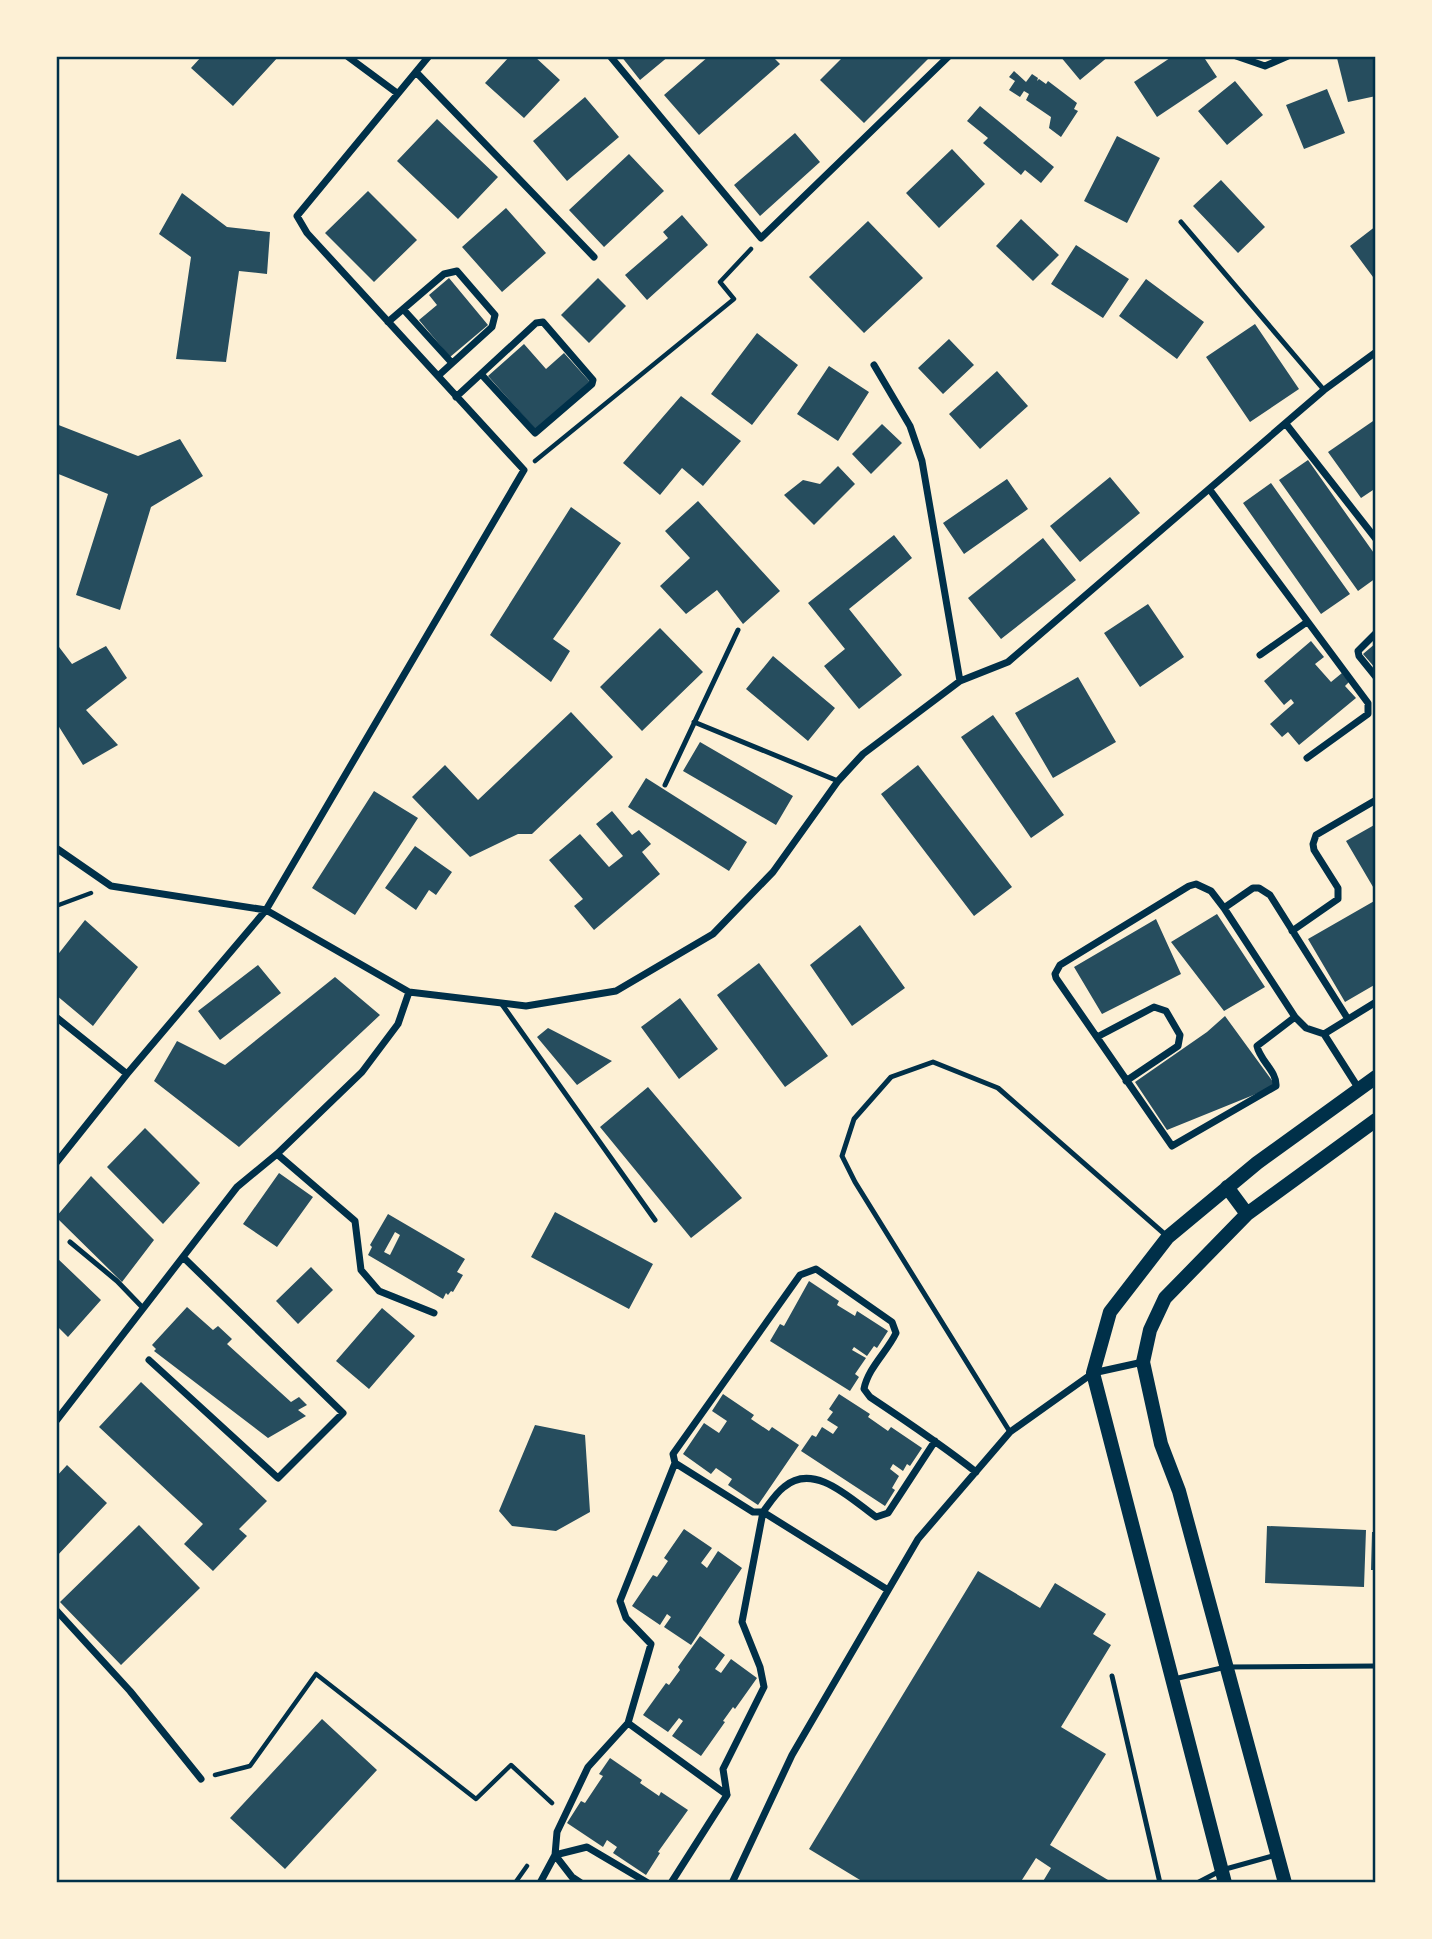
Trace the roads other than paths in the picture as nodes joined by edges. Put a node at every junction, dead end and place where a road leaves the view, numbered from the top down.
1 (347, 56) edge
2 (429, 56) edge
3 (610, 56) edge
4 (949, 56) edge
5 (1237, 56) edge
6 (1288, 56) edge
7 (416, 72) junction
8 (397, 93) junction
9 (1181, 222) dead end
10 (594, 257) dead end
11 (403, 309) junction
12 (388, 322) junction
13 (1376, 352) edge
14 (452, 363) junction
15 (874, 365) dead end
16 (481, 374) junction
17 (438, 376) junction
18 (1324, 390) junction
19 (456, 397) junction
20 (1286, 424) junction
21 (1210, 490) junction
22 (1376, 539) edge
23 (1307, 622) junction
24 (738, 630) dead end
25 (1376, 633) edge
26 (1260, 655) dead end
27 (1376, 677) edge
28 (960, 681) junction
29 (694, 722) junction
30 (1307, 758) dead end
31 (838, 781) junction
32 (665, 785) dead end
33 (1376, 800) edge
34 (56, 848) edge
35 (1224, 908) junction
36 (266, 911) junction
37 (1292, 931) junction
38 (410, 992) junction
39 (1376, 1002) edge
40 (501, 1003) junction
41 (56, 1017) edge
42 (1295, 1017) junction
43 (1348, 1019) junction
44 (1324, 1034) junction
45 (1097, 1037) junction
46 (127, 1073) junction
47 (1376, 1077) edge
48 (1126, 1081) junction
49 (1359, 1089) junction
50 (1376, 1120) edge
51 (277, 1154) junction
52 (56, 1163) edge
53 (1227, 1187) junction
54 (1247, 1214) junction
55 (655, 1220) dead end
56 (1168, 1237) junction
57 (70, 1242) dead end
58 (184, 1258) junction
59 (143, 1308) junction
60 (435, 1313) dead end
61 (149, 1360) dead end
62 (1143, 1362) junction
63 (1093, 1373) junction
64 (56, 1421) edge
65 (1010, 1432) junction
66 (935, 1441) junction
67 (675, 1463) junction
68 (976, 1472) junction
69 (763, 1512) junction
70 (888, 1590) junction
71 (56, 1610) edge
72 (1376, 1666) edge
73 (1226, 1667) junction
74 (1112, 1676) dead end
75 (1174, 1679) junction
76 (628, 1723) junction
77 (201, 1779) road end
78 (727, 1795) junction
79 (1277, 1854) junction
80 (555, 1855) junction
81 (1224, 1877) edge
82 (540, 1883) edge
83 (581, 1883) edge
84 (648, 1883) edge
85 (671, 1883) edge
86 (732, 1883) edge
87 (1160, 1883) edge
88 (1197, 1883) edge
89 (1285, 1883) edge

1 - 8 street
2 - 7 street
3 - 4 street
5 - 6 street
7 - 8 street
7 - 10 street
8 - 12 street
9 - 18 lane
11 - 12 street
11 - 14 street
11 - 14 street
12 - 17 street
13 - 18 street
14 - 17 street
15 - 28 street
16 - 16 street
16 - 19 street
17 - 19 street
18 - 20 street
19 - 36 street
20 - 21 street
20 - 22 street
21 - 23 street
21 - 28 street
23 - 26 street
23 - 30 street
24 - 29 lane
25 - 27 street
28 - 31 street
29 - 31 lane
29 - 32 lane
31 - 40 street
33 - 37 street
34 - 36 street
35 - 37 street
35 - 42 street
35 - 45 street
36 - 38 street
36 - 46 street
37 - 43 street
38 - 40 street
38 - 51 street
39 - 43 street
40 - 55 lane
41 - 46 street
42 - 44 street
42 - 48 street
43 - 44 street
44 - 49 street
45 - 48 street
45 - 48 street
46 - 52 street
47 - 49 main road
49 - 53 main road
50 - 54 main road
51 - 58 street
51 - 60 street
53 - 54 main road
53 - 56 main road
54 - 62 main road
56 - 63 main road
56 - 65 lane
57 - 59 lane
58 - 59 street
58 - 61 street
59 - 64 street
62 - 63 street
62 - 73 main road
63 - 65 street
63 - 75 main road
65 - 68 street
66 - 67 street
66 - 68 street
66 - 69 street
67 - 69 street
67 - 76 street
68 - 70 street
69 - 70 street
69 - 78 street
70 - 86 street
71 - 77 street
72 - 73 lane
73 - 75 lane
73 - 79 main road
74 - 87 lane
75 - 81 main road
76 - 78 street
76 - 80 street
78 - 85 street
79 - 81 lane
79 - 89 main road
80 - 82 street
80 - 83 street
80 - 84 street
81 - 88 lane

